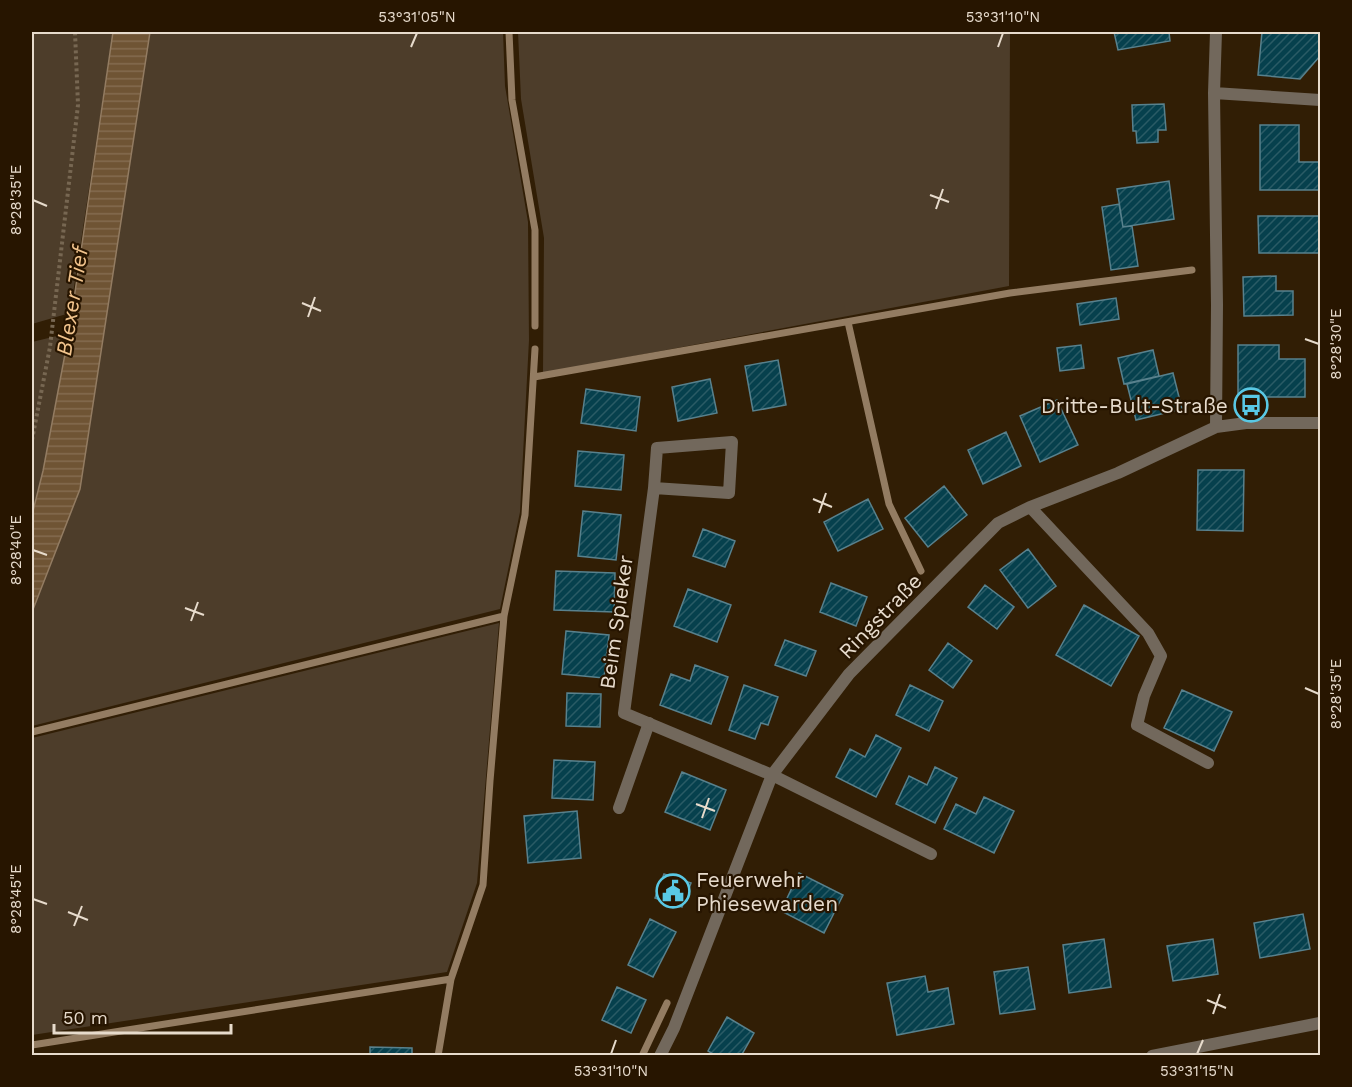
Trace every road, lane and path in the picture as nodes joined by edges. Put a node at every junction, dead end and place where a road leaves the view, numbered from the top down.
1 (75, 32) edge
2 (1216, 32) edge
3 (1214, 93) junction
4 (1320, 100) edge
5 (1320, 423) edge
6 (1216, 427) junction
7 (32, 440) edge
8 (654, 488) junction
9 (1030, 507) junction
10 (649, 723) junction
11 (1208, 763) dead end
12 (772, 775) junction
13 (619, 808) dead end
14 (931, 854) dead end
15 (1320, 1023) edge
16 (660, 1056) edge
17 (1152, 1056) edge

1 - 7 path
2 - 3 street
3 - 4 street
3 - 6 street
5 - 6 street, Ringstraße
6 - 9 street, Ringstraße
8 - 8 street, Beim Spieker
8 - 10 street, Beim Spieker
9 - 11 street
9 - 12 street, Ringstraße
10 - 12 street, Beim Spieker
10 - 13 street
12 - 14 street, Beim Spieker
12 - 16 street, Ringstraße
15 - 17 street

